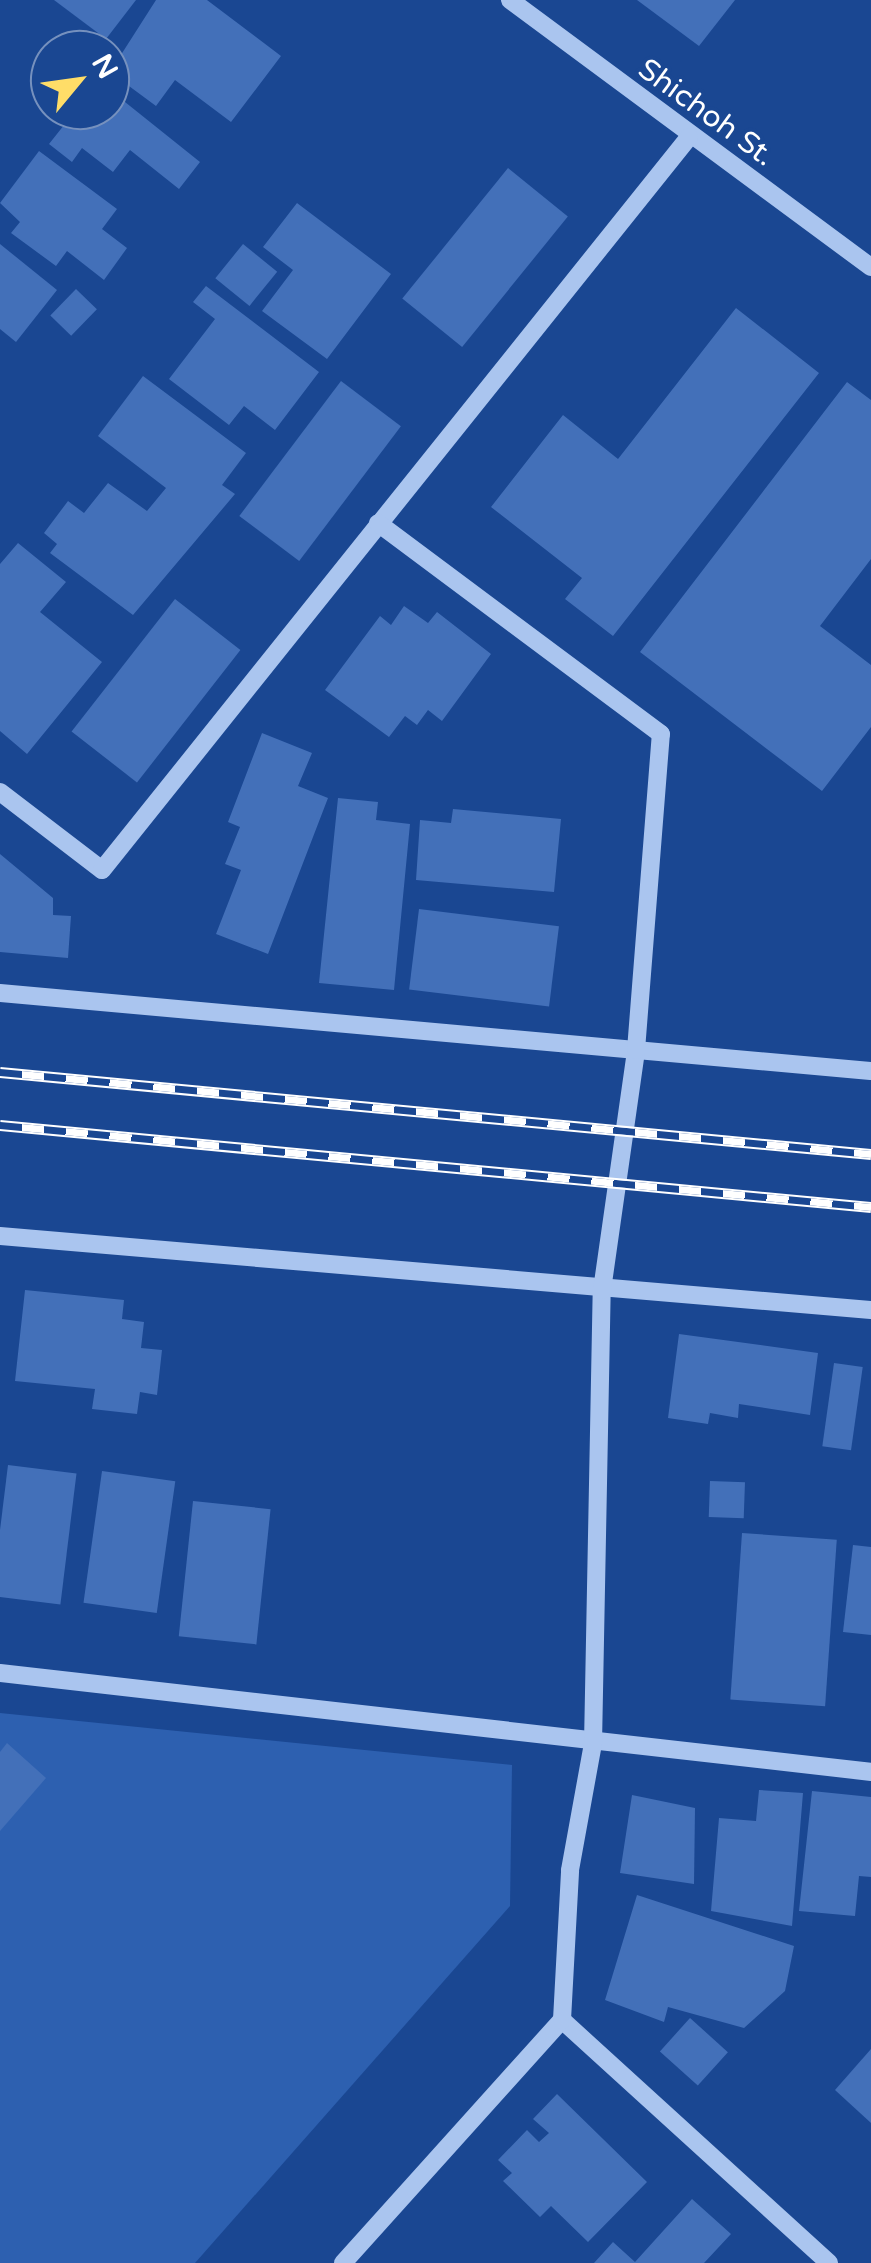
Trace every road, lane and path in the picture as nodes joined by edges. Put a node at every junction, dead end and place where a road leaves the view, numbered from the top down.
1 (510, 0) edge
2 (689, 136) junction
3 (871, 267) edge
4 (378, 523) junction
5 (0, 792) edge
6 (0, 993) edge
7 (636, 1050) junction
8 (871, 1071) edge
9 (0, 1236) edge
10 (602, 1290) junction
11 (871, 1310) edge
12 (0, 1672) edge
13 (593, 1744) junction
14 (871, 1772) edge
15 (562, 2020) junction
16 (343, 2263) edge
17 (828, 2263) edge

1 - 2 street, Shichoh St.
2 - 3 street, Shichoh St.
2 - 4 street
4 - 5 street
4 - 7 street
6 - 7 street
7 - 8 street
7 - 10 street
9 - 10 street
10 - 11 street
10 - 13 street
12 - 13 street
13 - 14 street
13 - 15 street
15 - 16 street
15 - 17 street

